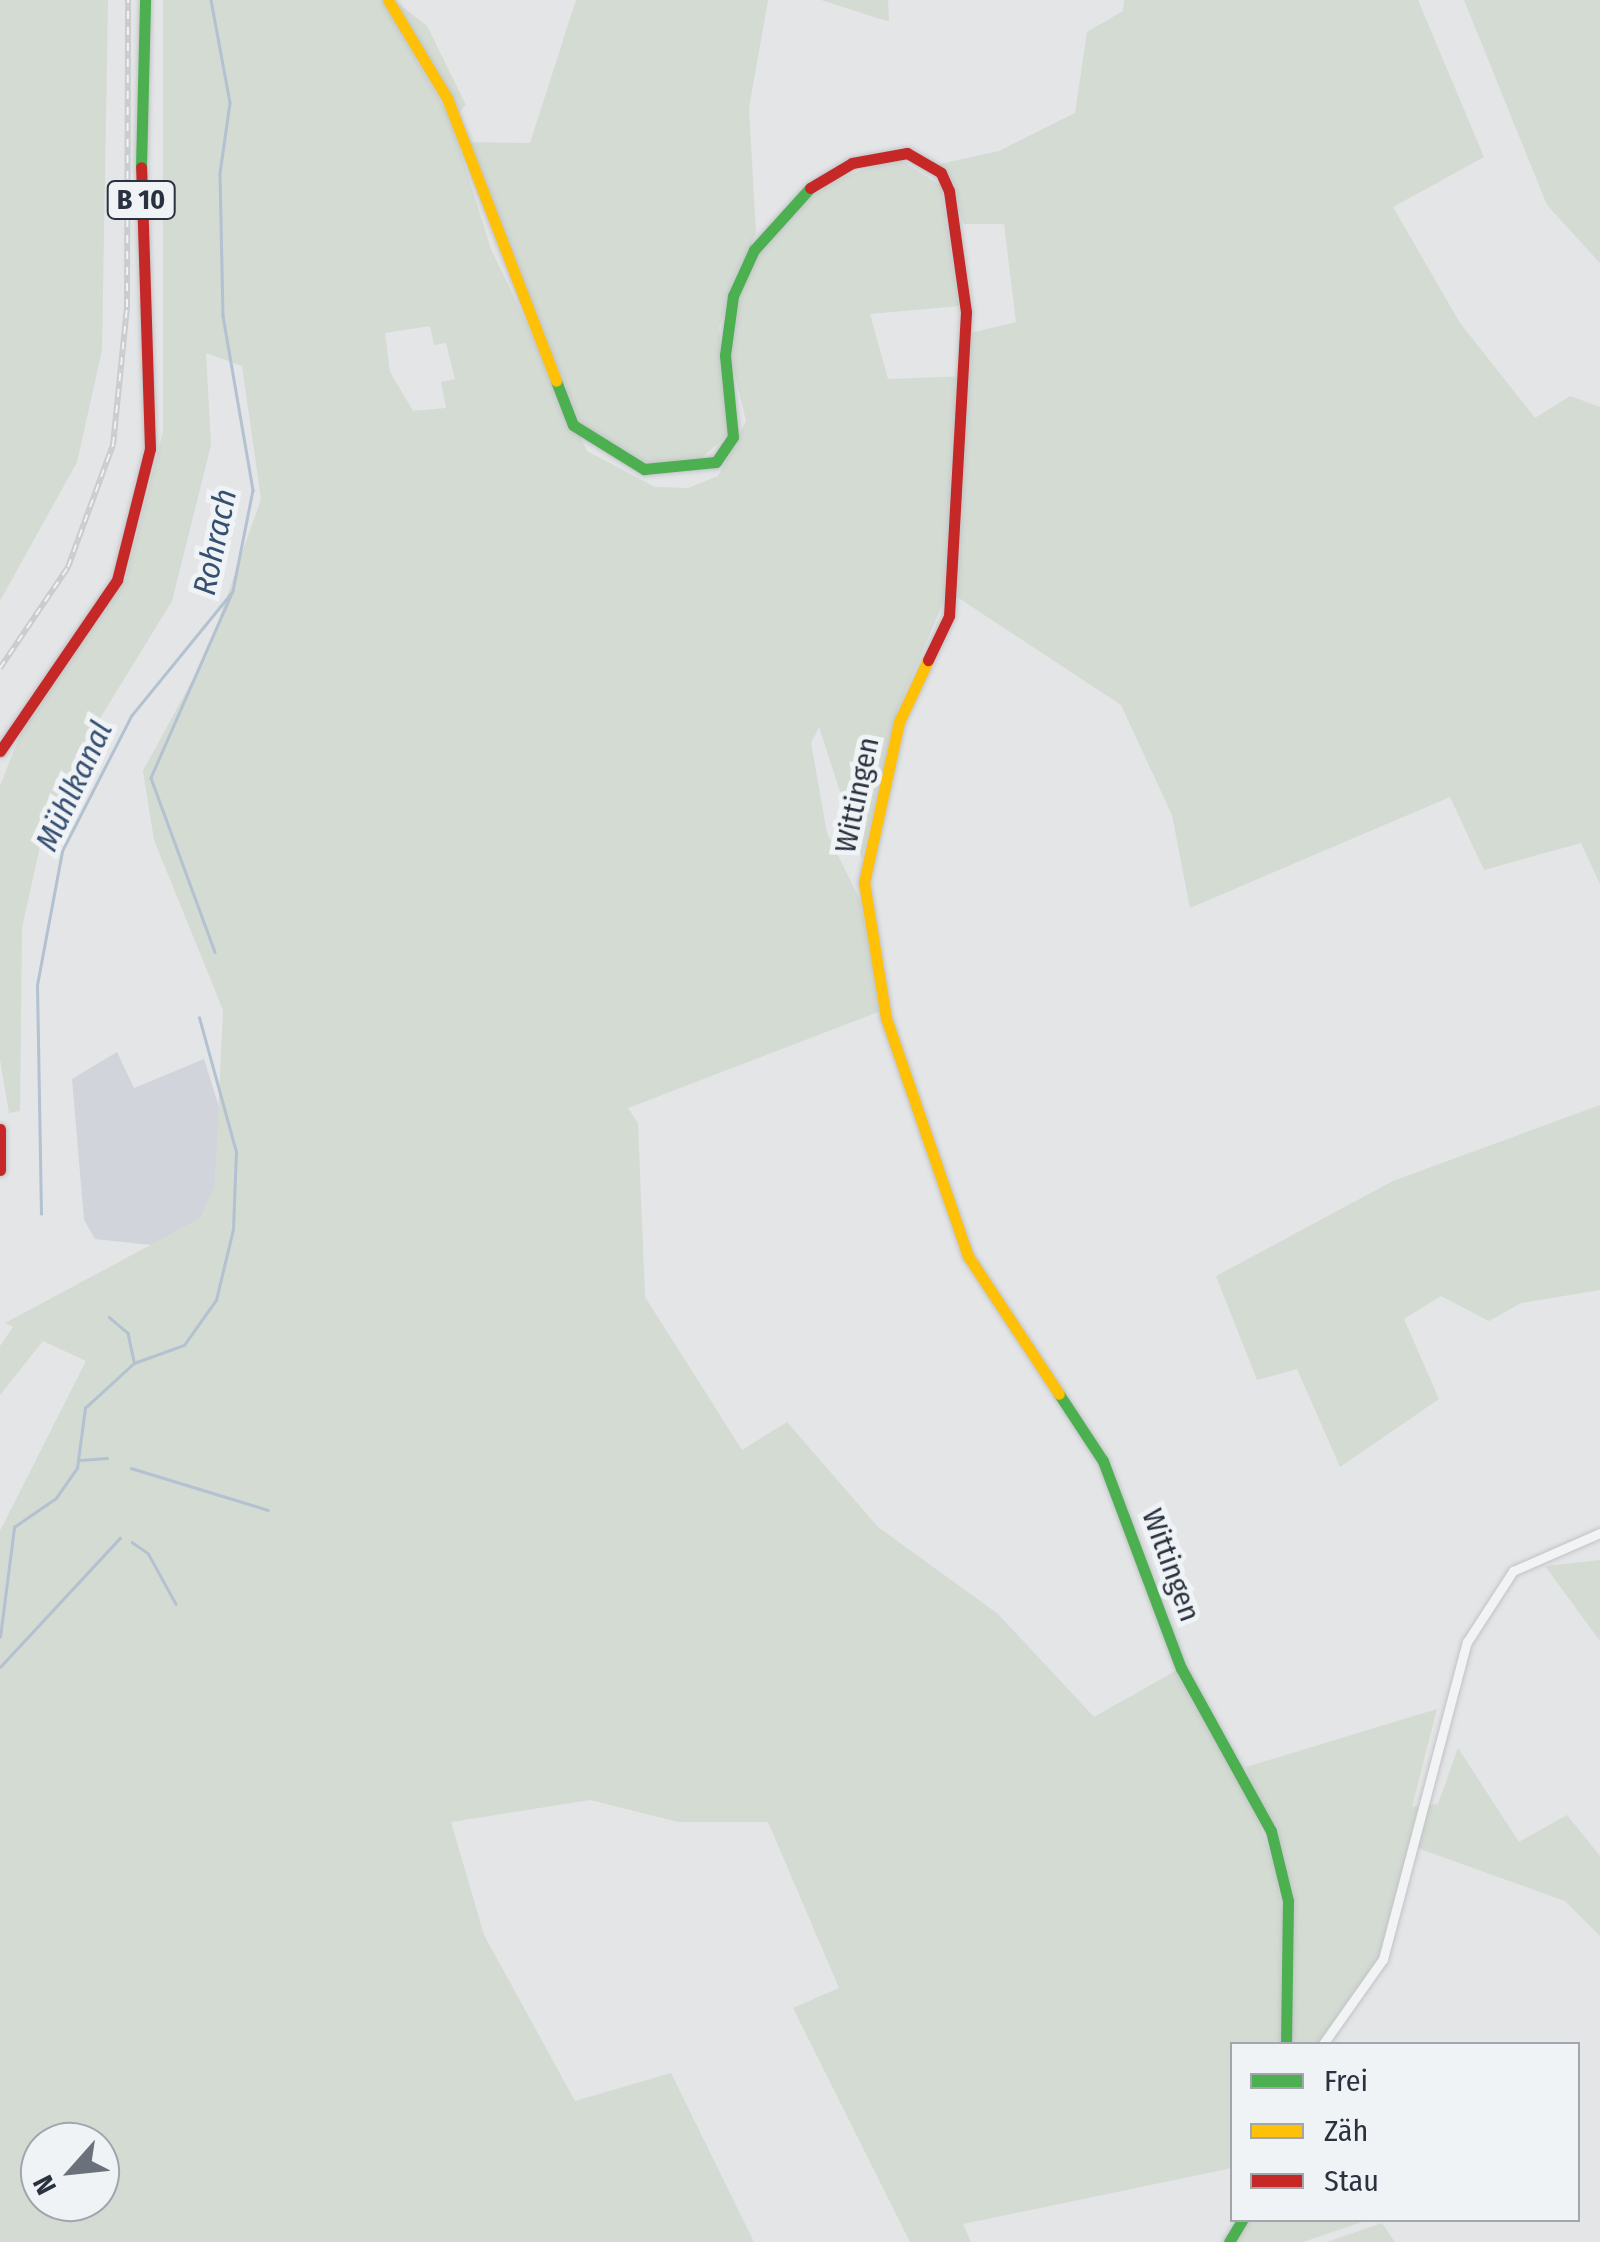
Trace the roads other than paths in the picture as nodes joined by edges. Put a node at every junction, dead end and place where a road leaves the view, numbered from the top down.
1 (145, 0) edge
2 (388, 0) edge
3 (0, 751) edge
4 (0, 1129) edge
5 (0, 1170) edge
6 (1600, 1533) edge
7 (1286, 2042) edge
8 (1323, 2042) edge

1 - 3 street, B 10
2 - 7 street, Wittingen
4 - 5 street
6 - 8 street

